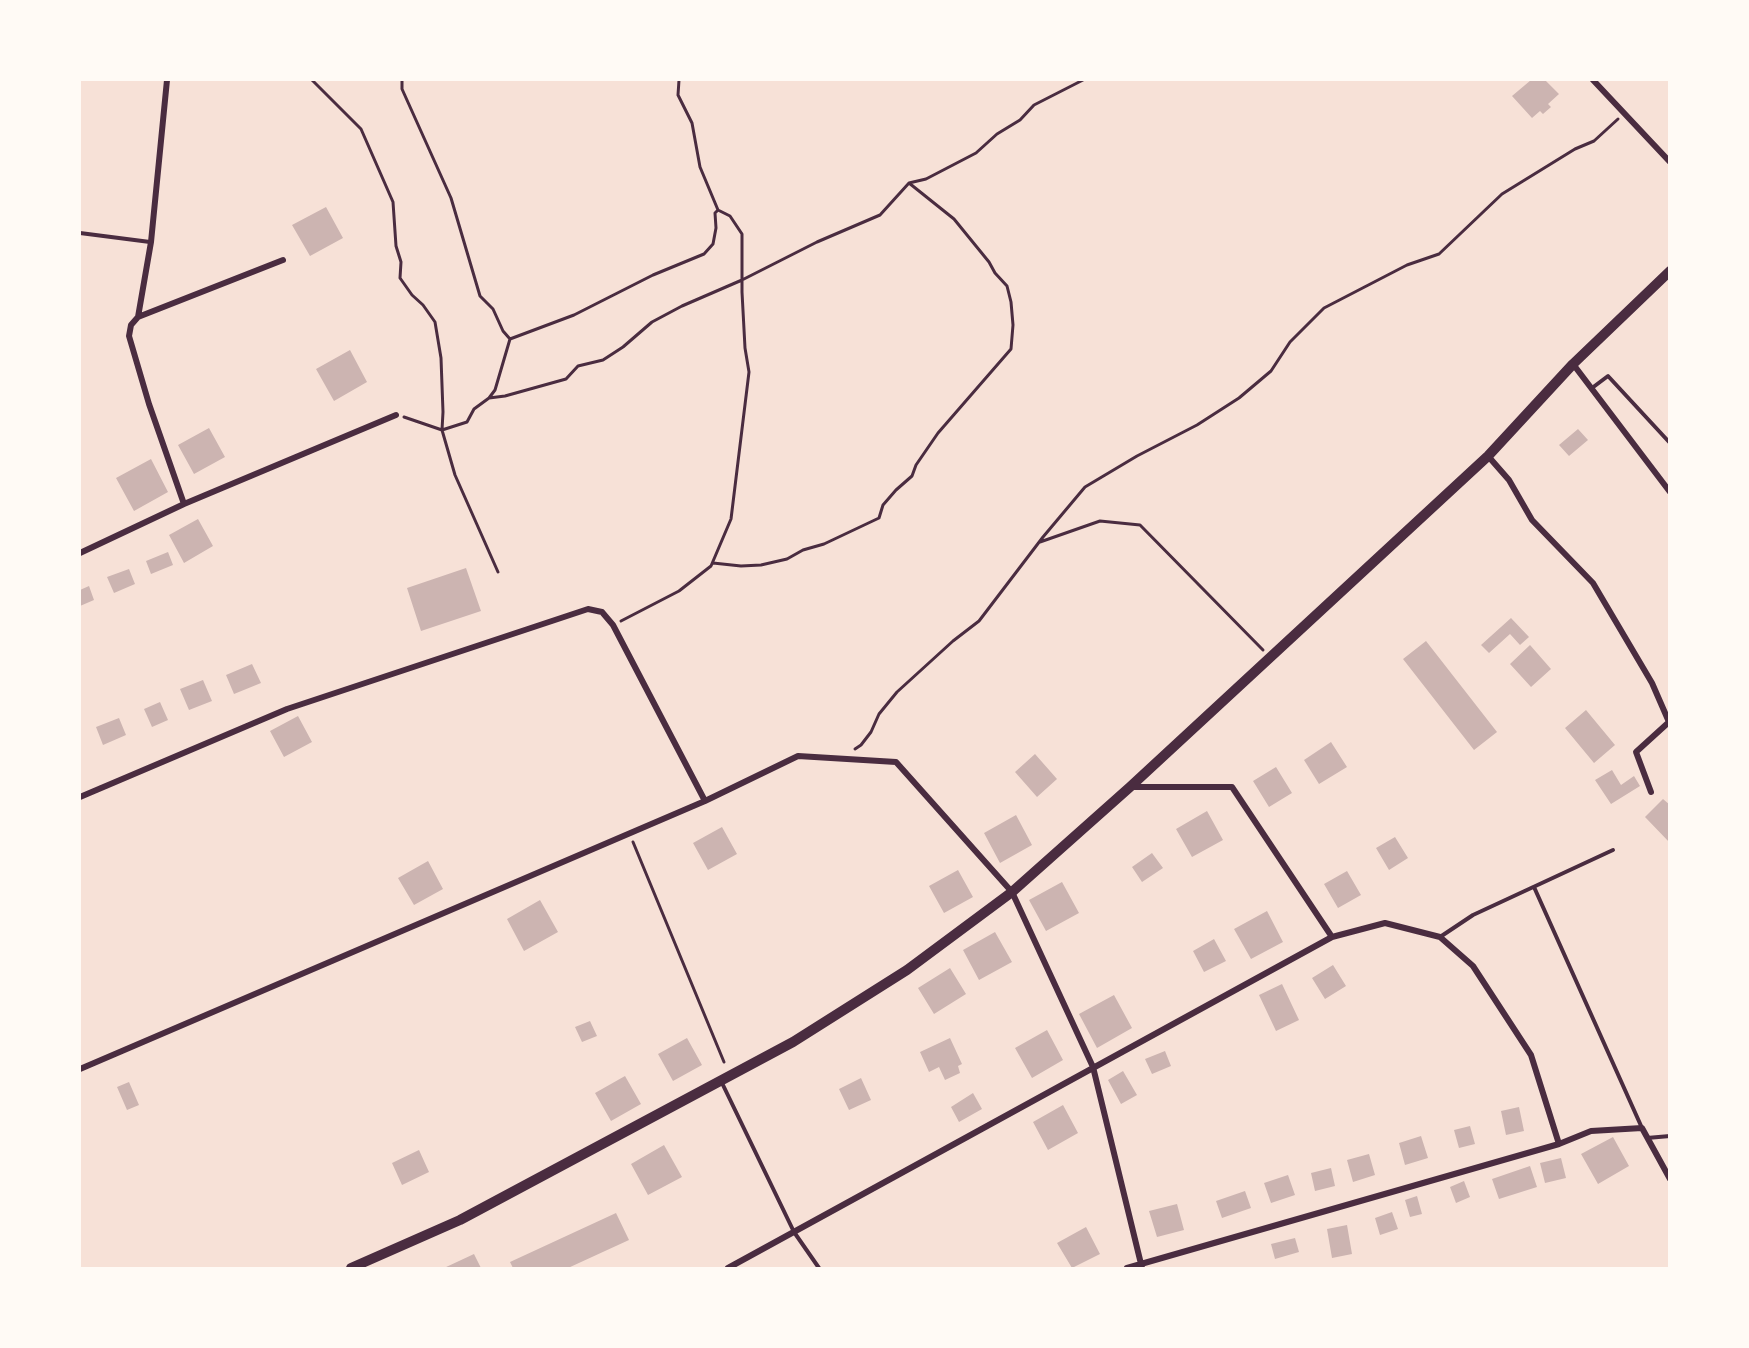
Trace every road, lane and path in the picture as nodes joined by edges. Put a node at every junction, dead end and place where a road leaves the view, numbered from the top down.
1 (167, 80) edge
2 (312, 80) edge
3 (402, 80) edge
4 (679, 80) edge
5 (1083, 80) edge
6 (1593, 80) edge
7 (1624, 113) junction
8 (1670, 162) edge
9 (909, 183) junction
10 (718, 210) junction
11 (80, 233) edge
12 (151, 242) junction
13 (283, 260) dead end
14 (1670, 271) edge
15 (742, 280) junction
16 (138, 317) junction
17 (510, 339) junction
18 (1573, 364) junction
19 (1592, 388) junction
20 (489, 398) junction
21 (396, 415) joint
22 (442, 430) junction
23 (1670, 443) edge
24 (1488, 456) junction
25 (1670, 492) edge
26 (184, 504) junction
27 (1039, 542) junction
28 (80, 553) edge
29 (713, 562) junction
30 (498, 572) dead end
31 (613, 625) junction
32 (1270, 657) junction
33 (841, 759) junction
34 (1130, 787) junction
35 (1651, 792) dead end
36 (80, 797) edge
37 (705, 801) junction
38 (629, 834) junction
39 (1613, 850) dead end
40 (1534, 887) junction
41 (1012, 892) junction
42 (1332, 937) junction
43 (1440, 937) junction
44 (724, 1062) dead end
45 (1093, 1067) junction
46 (80, 1069) edge
47 (721, 1080) junction
48 (1642, 1128) junction
49 (1670, 1136) edge
50 (1646, 1138) junction
51 (1559, 1144) junction
52 (1670, 1179) edge
53 (794, 1232) junction
54 (1141, 1266) edge
55 (351, 1269) edge
56 (728, 1269) edge
57 (819, 1269) edge
58 (1127, 1269) edge

1 - 12 street
2 - 22 path
3 - 17 path
4 - 10 path
5 - 9 path
6 - 7 street
7 - 8 street
7 - 27 path
9 - 15 path
9 - 29 path
10 - 15 path
10 - 17 path
11 - 12 lane
12 - 16 street
13 - 16 street
14 - 18 main road
15 - 20 path
15 - 29 path
16 - 26 street
17 - 20 path
18 - 19 street
18 - 24 main road
19 - 23 lane
19 - 25 street
20 - 22 path
21 - 22 path
21 - 26 street
22 - 30 path
24 - 32 main road
24 - 35 street
26 - 28 street
27 - 32 path
27 - 33 path
29 - 31 path
31 - 36 street
31 - 37 street
32 - 34 main road
33 - 37 street
33 - 41 street
34 - 41 main road
34 - 42 street
37 - 38 street
38 - 44 path
38 - 46 street
39 - 40 lane
40 - 43 lane
40 - 48 lane
41 - 45 street
41 - 47 main road
42 - 43 street
42 - 45 street
43 - 51 street
45 - 53 street
45 - 54 street
47 - 53 lane
47 - 55 main road
48 - 50 street
48 - 51 street
49 - 50 lane
50 - 52 street
51 - 54 street
53 - 56 street
53 - 57 lane
54 - 58 street

